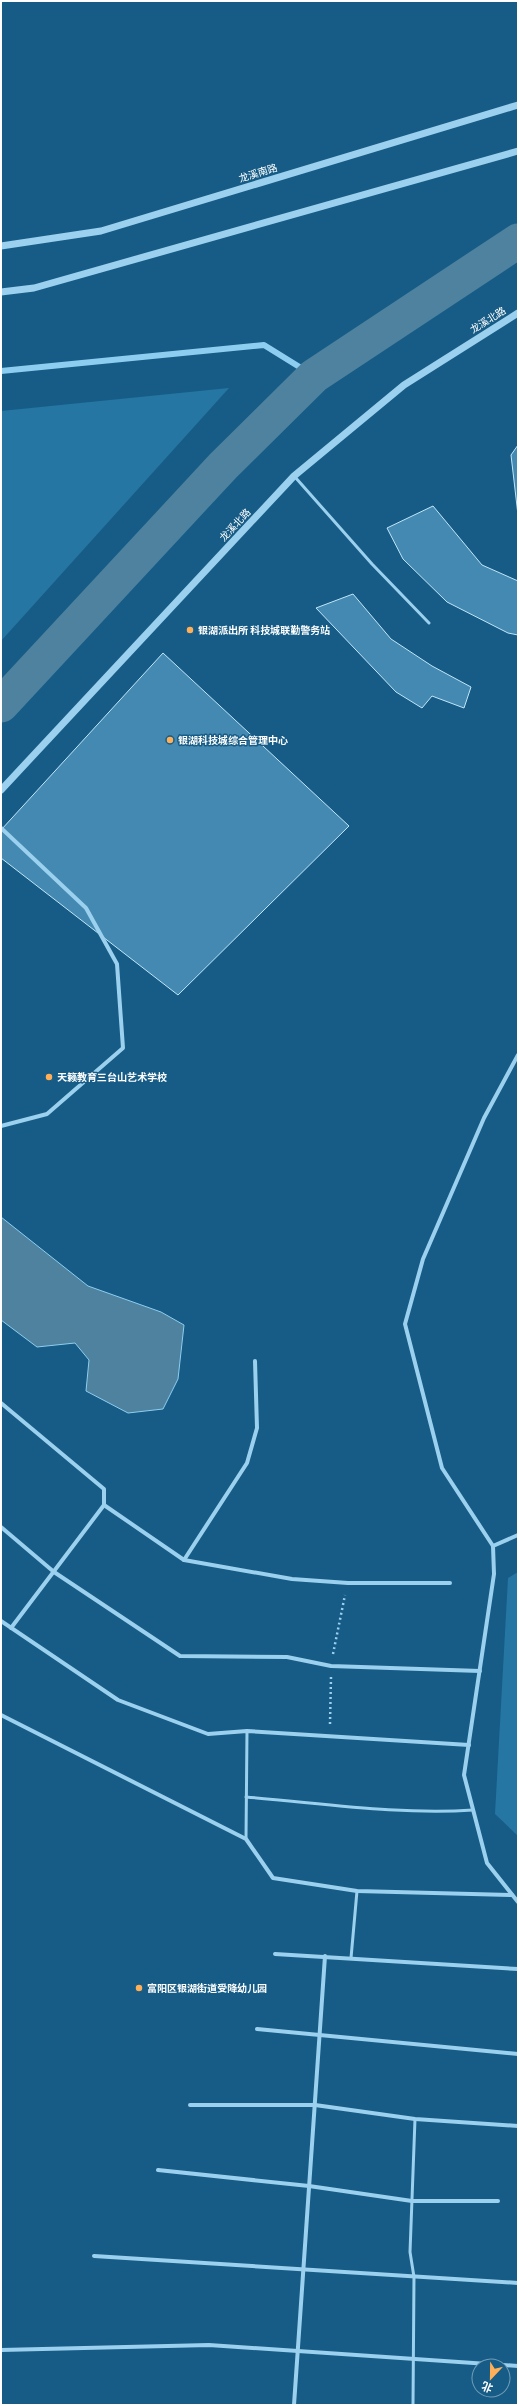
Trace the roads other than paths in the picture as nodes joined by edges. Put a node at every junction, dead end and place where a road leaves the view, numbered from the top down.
1 (518, 105) edge
2 (518, 151) edge
3 (1, 246) edge
4 (1, 292) edge
5 (518, 313) edge
6 (294, 476) junction
7 (429, 623) dead end
8 (1, 790) edge
9 (1, 828) edge
10 (518, 1055) edge
11 (1, 1126) edge
12 (255, 1361) dead end
13 (1, 1403) edge
14 (104, 1505) junction
15 (1, 1527) edge
16 (518, 1535) edge
17 (493, 1546) junction
18 (184, 1560) junction
19 (54, 1572) junction
20 (450, 1583) dead end
21 (1, 1621) edge
22 (11, 1628) junction
23 (480, 1671) junction
24 (1, 1715) edge
25 (247, 1731) junction
26 (469, 1745) junction
27 (246, 1796) junction
28 (473, 1810) junction
29 (246, 1839) junction
30 (357, 1891) junction
31 (512, 1895) junction
32 (518, 1902) edge
33 (275, 1954) dead end
34 (325, 1956) junction
35 (351, 1958) junction
36 (518, 1969) edge
37 (256, 2029) dead end
38 (320, 2034) junction
39 (518, 2054) edge
40 (190, 2105) dead end
41 (315, 2105) junction
42 (415, 2119) junction
43 (518, 2126) edge
44 (158, 2170) dead end
45 (309, 2186) junction
46 (412, 2201) junction
47 (498, 2201) dead end
48 (94, 2256) dead end
49 (303, 2270) junction
50 (414, 2277) junction
51 (518, 2283) edge
52 (1, 2350) edge
53 (298, 2350) junction
54 (413, 2359) junction
55 (518, 2366) edge
56 (294, 2405) edge
57 (413, 2405) edge

1 - 3 street, 龙溪南路
2 - 4 street
5 - 6 street, 龙溪北路
6 - 7 lane
6 - 8 street, 龙溪北路
9 - 11 street
10 - 17 street
12 - 18 street
13 - 14 street
14 - 18 street
14 - 19 street
15 - 19 street
16 - 17 street
17 - 23 street
18 - 20 street
19 - 22 street
19 - 23 street
21 - 22 street
22 - 25 street
23 - 26 street
24 - 29 street
25 - 26 street
25 - 27 lane
26 - 28 street
27 - 28 lane
27 - 29 lane
28 - 31 street
29 - 30 street
30 - 31 street
30 - 35 lane
31 - 32 street
33 - 34 street
34 - 35 street
34 - 38 street
35 - 36 street
37 - 38 street
38 - 39 street
38 - 41 street
40 - 41 street
41 - 42 street
41 - 45 street
42 - 43 street
42 - 46 lane
44 - 45 street
45 - 46 street
45 - 49 street
46 - 47 street
46 - 50 lane
48 - 49 street
49 - 50 street
49 - 53 street
50 - 51 street
50 - 54 lane
52 - 53 street
53 - 54 street
53 - 56 street
54 - 55 street
54 - 57 lane

